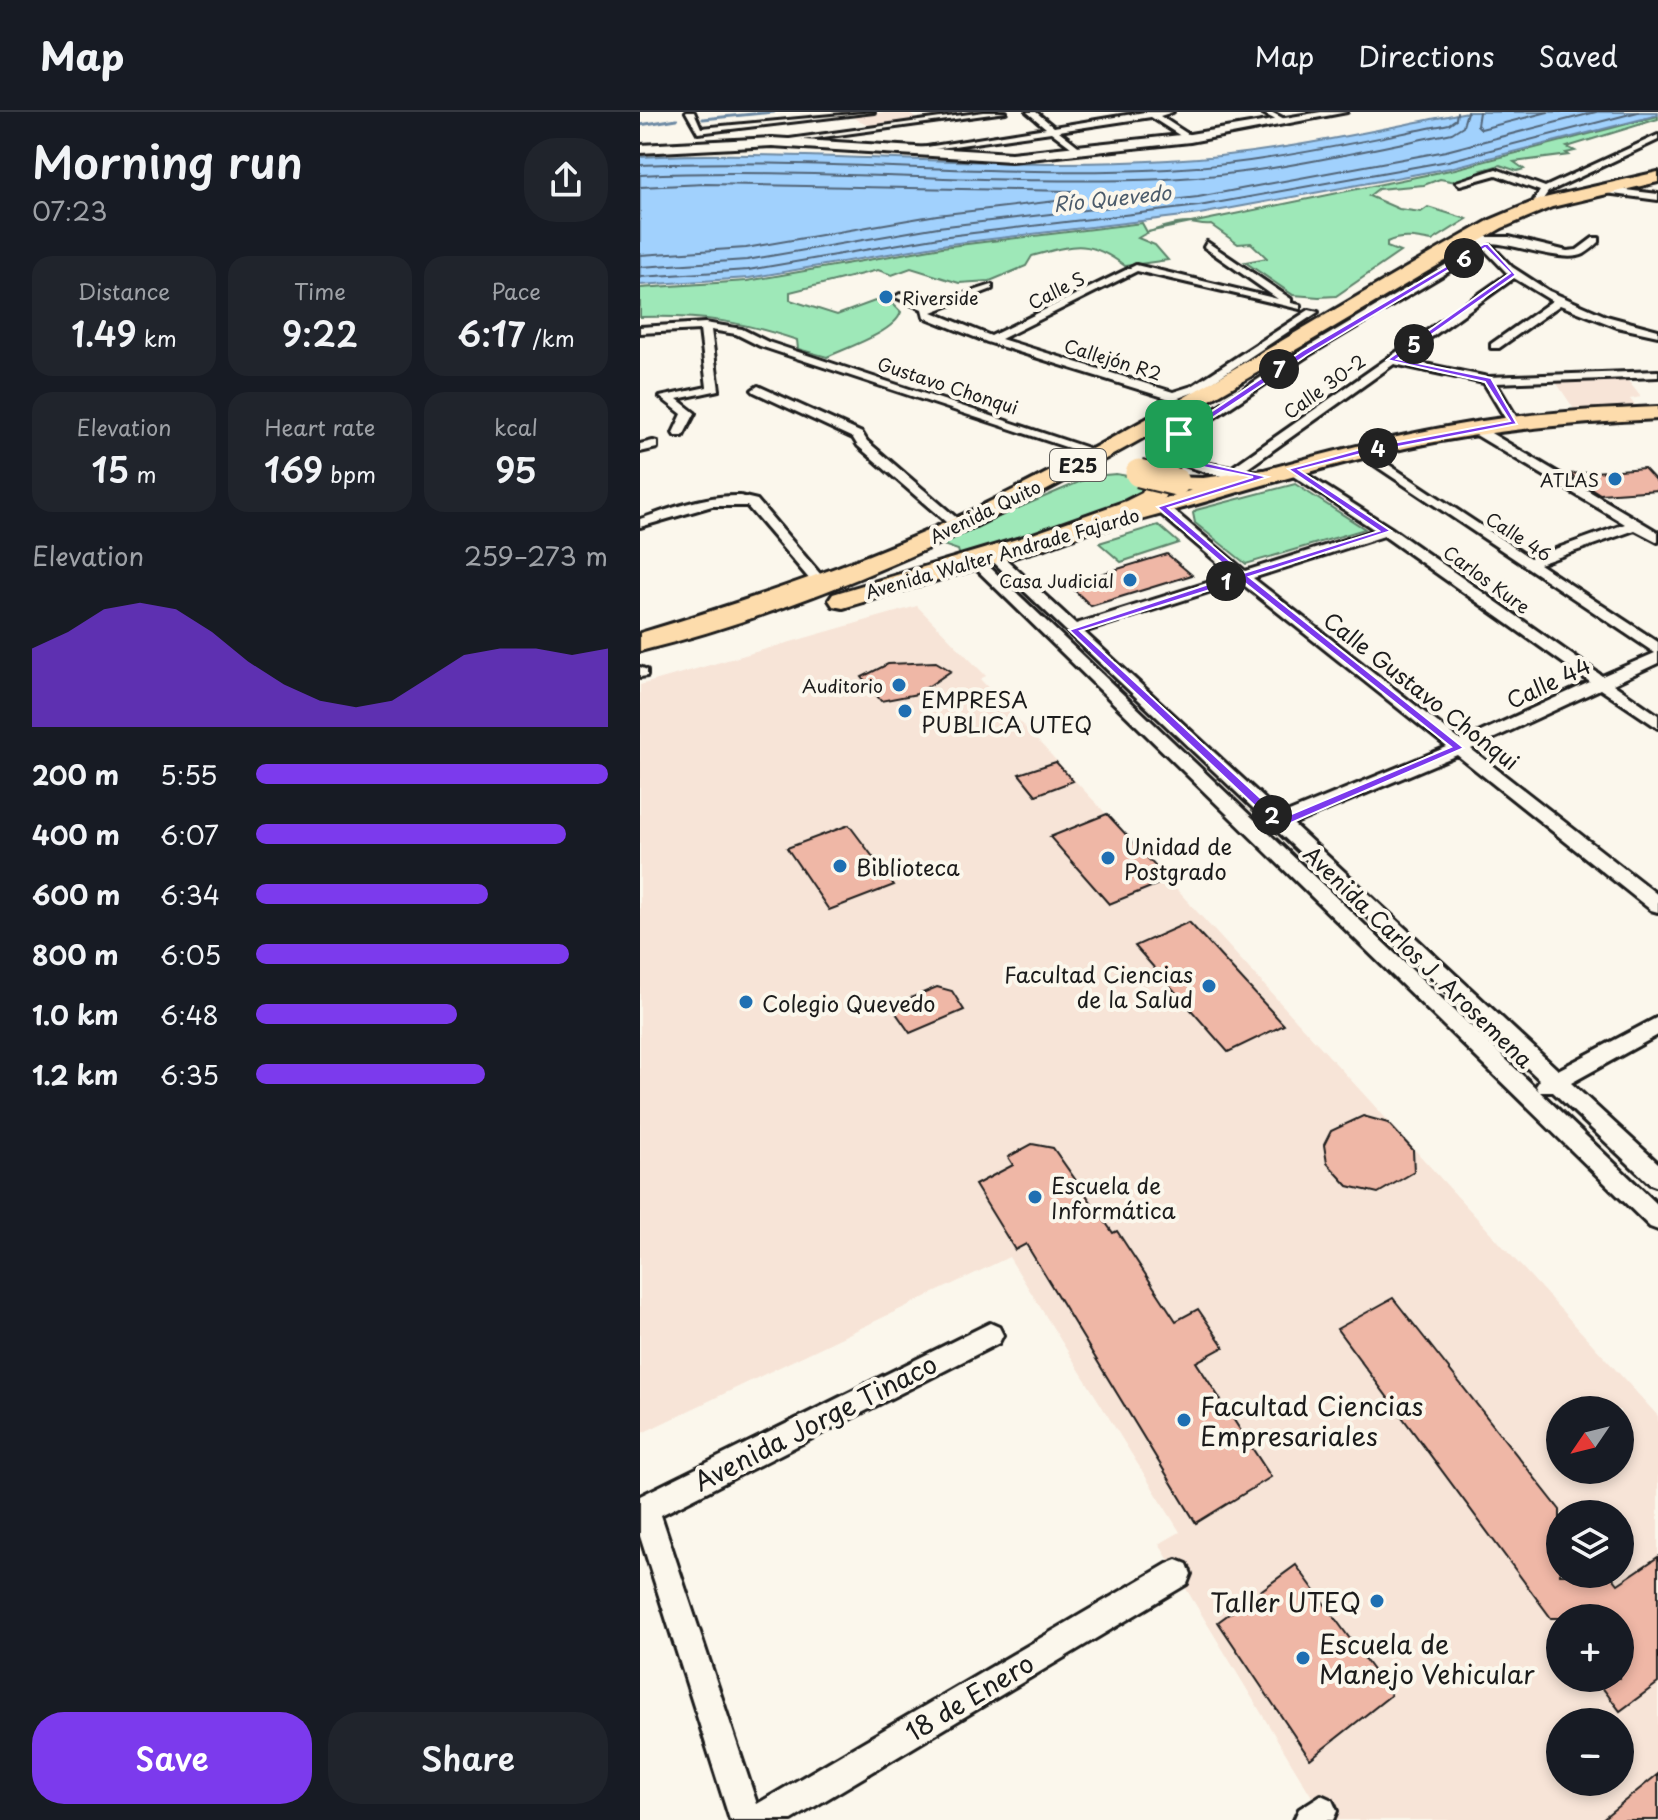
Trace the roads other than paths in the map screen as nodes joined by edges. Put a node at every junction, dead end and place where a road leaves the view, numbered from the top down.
1 (690, 112) edge
2 (870, 112) edge
3 (914, 112) edge
4 (1002, 112) edge
5 (1031, 112) edge
6 (1169, 112) edge
7 (1265, 112) edge
8 (1341, 112) edge
9 (1151, 113) edge
10 (1286, 122) junction
11 (927, 123) junction
12 (1053, 130) junction
13 (698, 131) junction
14 (683, 132) dead end
15 (669, 133) dead end
16 (640, 136) edge
17 (1190, 138) junction
18 (1656, 139) edge
19 (772, 142) junction
20 (712, 145) junction
21 (640, 149) edge
22 (952, 149) junction
23 (1079, 151) junction
24 (1508, 167) dead end
25 (1496, 172) junction
26 (1658, 177) edge
27 (1460, 182) dead end
28 (1658, 186) edge
29 (1601, 190) junction
30 (1625, 193) junction
31 (1546, 197) junction
32 (1658, 197) edge
33 (1596, 240) dead end
34 (1479, 241) junction
35 (1207, 245) dead end
36 (1514, 274) junction
37 (988, 287) dead end
38 (900, 297) dead end
39 (1562, 299) junction
40 (1296, 307) junction
41 (930, 309) junction
42 (1313, 312) junction
43 (1335, 317) junction
44 (705, 327) junction
45 (640, 330) edge
46 (1658, 333) edge
47 (991, 340) junction
48 (1495, 346) dead end
49 (1391, 360) junction
50 (1658, 374) edge
51 (1488, 380) junction
52 (758, 390) dead end
53 (1658, 413) edge
54 (1514, 423) junction
55 (1166, 427) junction
56 (1475, 429) junction
57 (679, 433) dead end
58 (1361, 452) junction
59 (1100, 454) junction
60 (1292, 469) junction
61 (1234, 472) junction
62 (1264, 477) junction
63 (1157, 484) junction
64 (991, 511) junction
65 (640, 523) edge
66 (1636, 525) junction
67 (959, 526) junction
68 (1386, 531) junction
69 (1658, 538) edge
70 (983, 556) junction
71 (885, 557) junction
72 (1528, 563) junction
73 (1242, 576) junction
74 (910, 578) junction
75 (820, 596) junction
76 (1074, 630) junction
77 (640, 642) edge
78 (1658, 649) edge
79 (1658, 657) edge
80 (640, 658) edge
81 (1598, 683) junction
82 (1658, 723) edge
83 (1459, 748) junction
84 (1280, 823) junction
85 (1658, 905) edge
86 (1658, 1025) edge
87 (1556, 1081) junction
88 (1529, 1096) junction
89 (1658, 1177) edge
90 (1658, 1220) edge
91 (990, 1335) dead end
92 (643, 1510) edge
93 (1177, 1574) dead end
94 (746, 1820) edge
95 (761, 1820) edge

1 - 13 street
2 - 13 street
3 - 11 street
4 - 11 street
5 - 12 street
6 - 9 street
7 - 10 street
8 - 10 main road
9 - 12 street
9 - 17 street
10 - 17 main road
11 - 19 street
11 - 22 street
12 - 22 street
12 - 23 street
13 - 14 main road
13 - 20 main road
15 - 16 main road
17 - 23 main road
18 - 31 street
19 - 20 main road
19 - 22 main road
20 - 21 main road
22 - 23 main road
24 - 25 street
25 - 27 street
25 - 31 street
26 - 29 highway, Avenida Quito / E25
28 - 30 street
29 - 30 street
29 - 31 highway, Avenida Quito / E25
30 - 32 street
31 - 34 highway, Avenida Quito / E25
33 - 34 street
34 - 36 street
34 - 43 highway, Avenida Quito / E25
34 - 55 street
35 - 40 street
36 - 39 street
36 - 49 street, Calle 30-2
37 - 41 street
38 - 41 street, Callejón R2
39 - 46 street
39 - 48 street
40 - 42 street
40 - 47 street, Calle S
41 - 47 street, Callejón R2
42 - 43 street
42 - 47 street, Callejón R2
43 - 55 highway, Avenida Quito / E25
44 - 45 street, Gustavo Chonqui
44 - 57 street
44 - 59 street, Gustavo Chonqui
49 - 51 street
49 - 61 street, Calle 30-2
50 - 51 street
51 - 54 street
52 - 67 street
53 - 54 main road
54 - 56 main road
55 - 59 highway, Avenida Quito / E25
55 - 61 street
55 - 63 highway
56 - 58 main road
56 - 66 street
58 - 60 main road
58 - 72 street, Calle 46
59 - 64 highway, Avenida Quito / E25
60 - 62 main road
60 - 68 street, Carlos Kure
61 - 62 street
62 - 63 highway
63 - 64 highway
63 - 70 highway, Avenida Walter Andrade Fajardo / E25
63 - 73 street, Calle Gustavo Chonqui
64 - 67 highway, Avenida Quito / E25
65 - 75 street
66 - 69 street
66 - 72 street
67 - 71 highway, Avenida Quito / E25
68 - 73 street
68 - 81 street, Carlos Kure
70 - 74 highway, Avenida Walter Andrade Fajardo / E25
70 - 76 street, Avenida Carlos J. Arosemena
70 - 88 street, Avenida Carlos J. Arosemena
71 - 74 highway
71 - 75 highway, Avenida Quito / E25
72 - 78 street, Calle 46
73 - 76 street
73 - 83 street, Calle Gustavo Chonqui
74 - 75 highway, Avenida Walter Andrade Fajardo / E25
75 - 77 highway, E25
75 - 80 highway, E25
76 - 84 street, Avenida Carlos J. Arosemena
79 - 81 street, Calle 44
81 - 82 street, Carlos Kure
81 - 83 street, Calle 44
83 - 84 street, Calle 44
83 - 85 street, Calle Gustavo Chonqui
84 - 87 street, Avenida Carlos J. Arosemena
86 - 87 street
87 - 88 street
87 - 89 street, Avenida Carlos J. Arosemena
88 - 90 street, Avenida Carlos J. Arosemena
91 - 92 street, Avenida Jorge Tinaco
92 - 94 street
93 - 95 street, 18 de Enero

